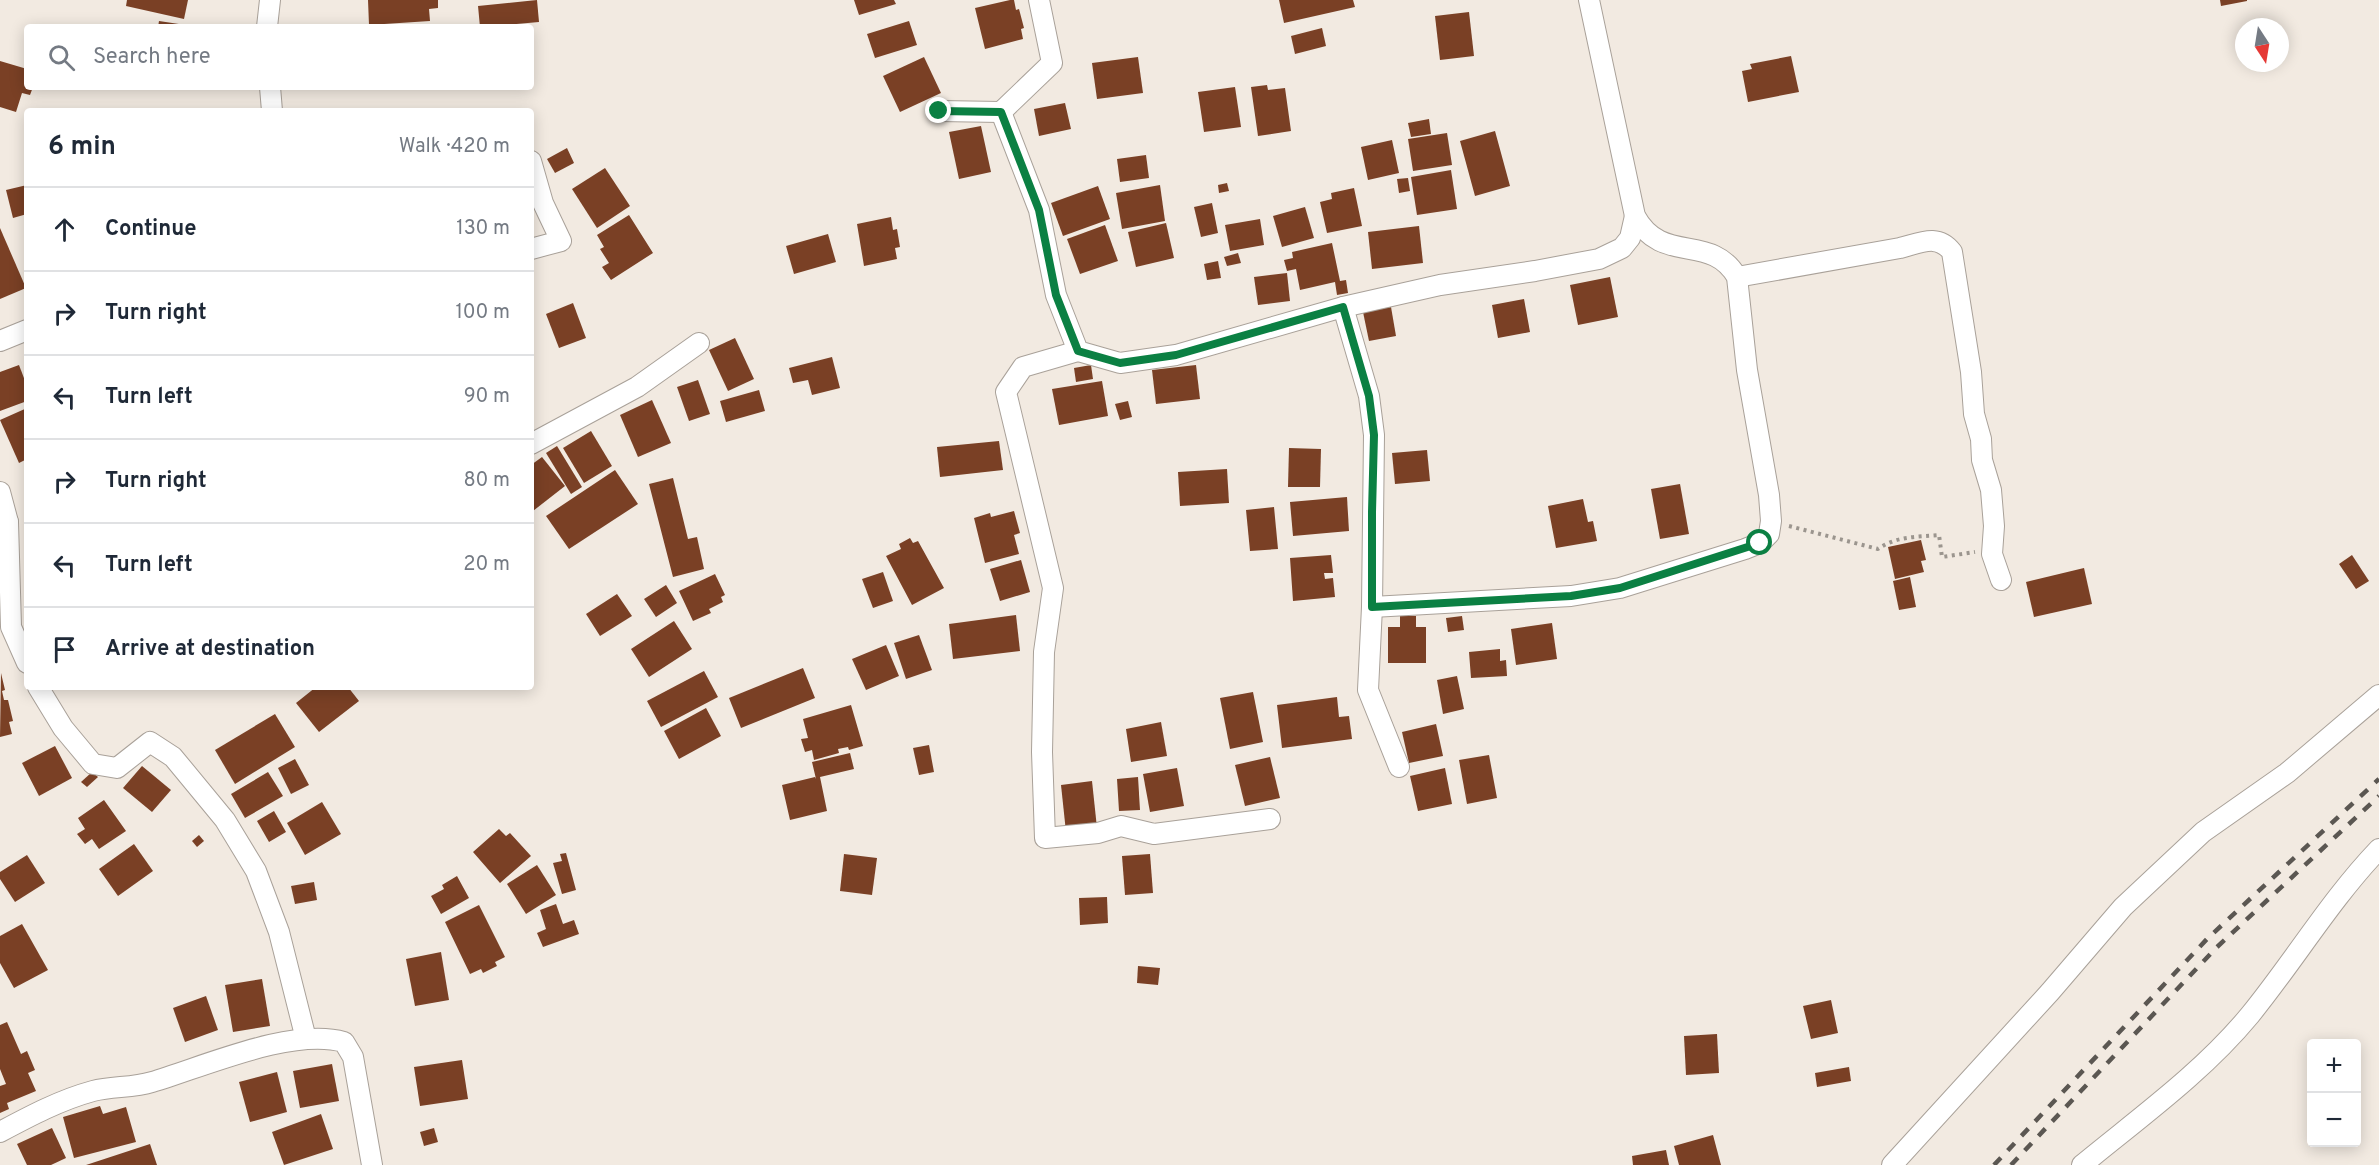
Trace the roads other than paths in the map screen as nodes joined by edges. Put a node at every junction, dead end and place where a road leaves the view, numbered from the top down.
1 (270, 0) edge
2 (1040, 0) edge
3 (1589, 0) edge
4 (267, 24) edge
5 (270, 90) edge
6 (272, 108) edge
7 (939, 111) dead end
8 (1001, 112) junction
9 (534, 172) edge
10 (1635, 216) junction
11 (534, 248) edge
12 (1737, 277) junction
13 (1343, 307) junction
14 (24, 331) edge
15 (0, 341) edge
16 (699, 343) dead end
17 (1078, 351) junction
18 (534, 442) edge
19 (0, 492) edge
20 (4, 522) edge
21 (2001, 580) dead end
22 (1372, 607) junction
23 (24, 656) edge
24 (40, 690) edge
25 (2379, 694) edge
26 (1399, 767) dead end
27 (1270, 819) dead end
28 (2379, 849) edge
29 (306, 1039) junction
30 (0, 1132) edge
31 (372, 1165) edge
32 (1892, 1165) edge
33 (2082, 1165) edge

1 - 4 street
2 - 8 street
3 - 10 street
5 - 6 street
7 - 8 street
8 - 17 street
9 - 11 street
10 - 12 street
10 - 13 street
12 - 21 street
12 - 22 street
13 - 17 street
13 - 22 street
14 - 15 street
16 - 18 street
17 - 27 street
19 - 20 street
20 - 23 street
22 - 26 street
24 - 29 street
25 - 32 street
28 - 33 street
29 - 30 street
29 - 31 street

